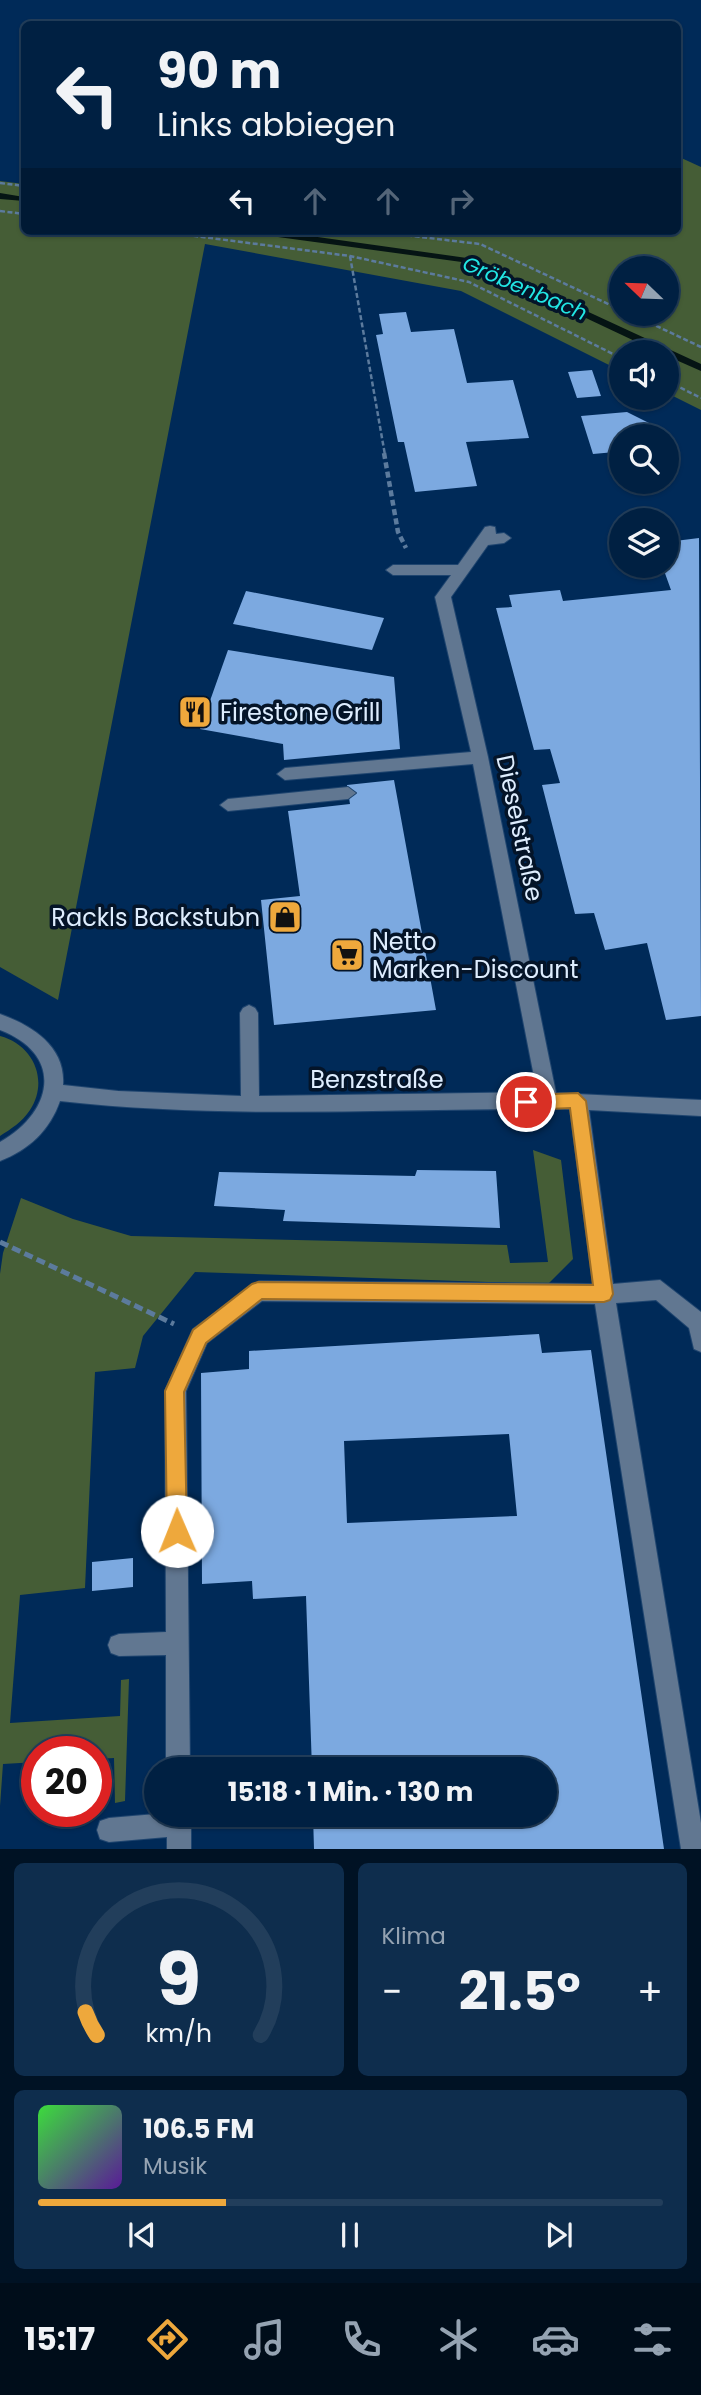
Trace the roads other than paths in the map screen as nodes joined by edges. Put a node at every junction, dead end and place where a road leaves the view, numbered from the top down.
1 (504, 538) dead end
2 (393, 570) dead end
3 (463, 570) junction
4 (480, 757) junction
5 (285, 774) dead end
6 (348, 793) dead end
7 (228, 805) dead end
8 (249, 1013) dead end
9 (0, 1022) edge
10 (53, 1092) junction
11 (578, 1101) junction
12 (548, 1102) junction
13 (250, 1104) junction
14 (701, 1108) edge
15 (0, 1152) edge
16 (604, 1294) junction
17 (701, 1342) edge
18 (178, 1643) junction
19 (119, 1645) dead end
20 (178, 1757) edge
21 (144, 1825) edge
22 (179, 1827) edge
23 (109, 1830) dead end
24 (179, 1849) edge
25 (693, 1849) edge

1 - 3 street, Dieselstraße
2 - 3 street
3 - 4 street, Dieselstraße
4 - 5 street
4 - 12 street, Dieselstraße
6 - 7 street
8 - 13 street
9 - 10 street
10 - 13 street, Benzstraße
10 - 15 street
11 - 12 street, Benzstraße
11 - 14 street, Benzstraße
11 - 16 street
12 - 13 street, Benzstraße
16 - 17 street
16 - 18 street
16 - 25 street
18 - 19 street
18 - 20 street
21 - 23 street
22 - 24 street

